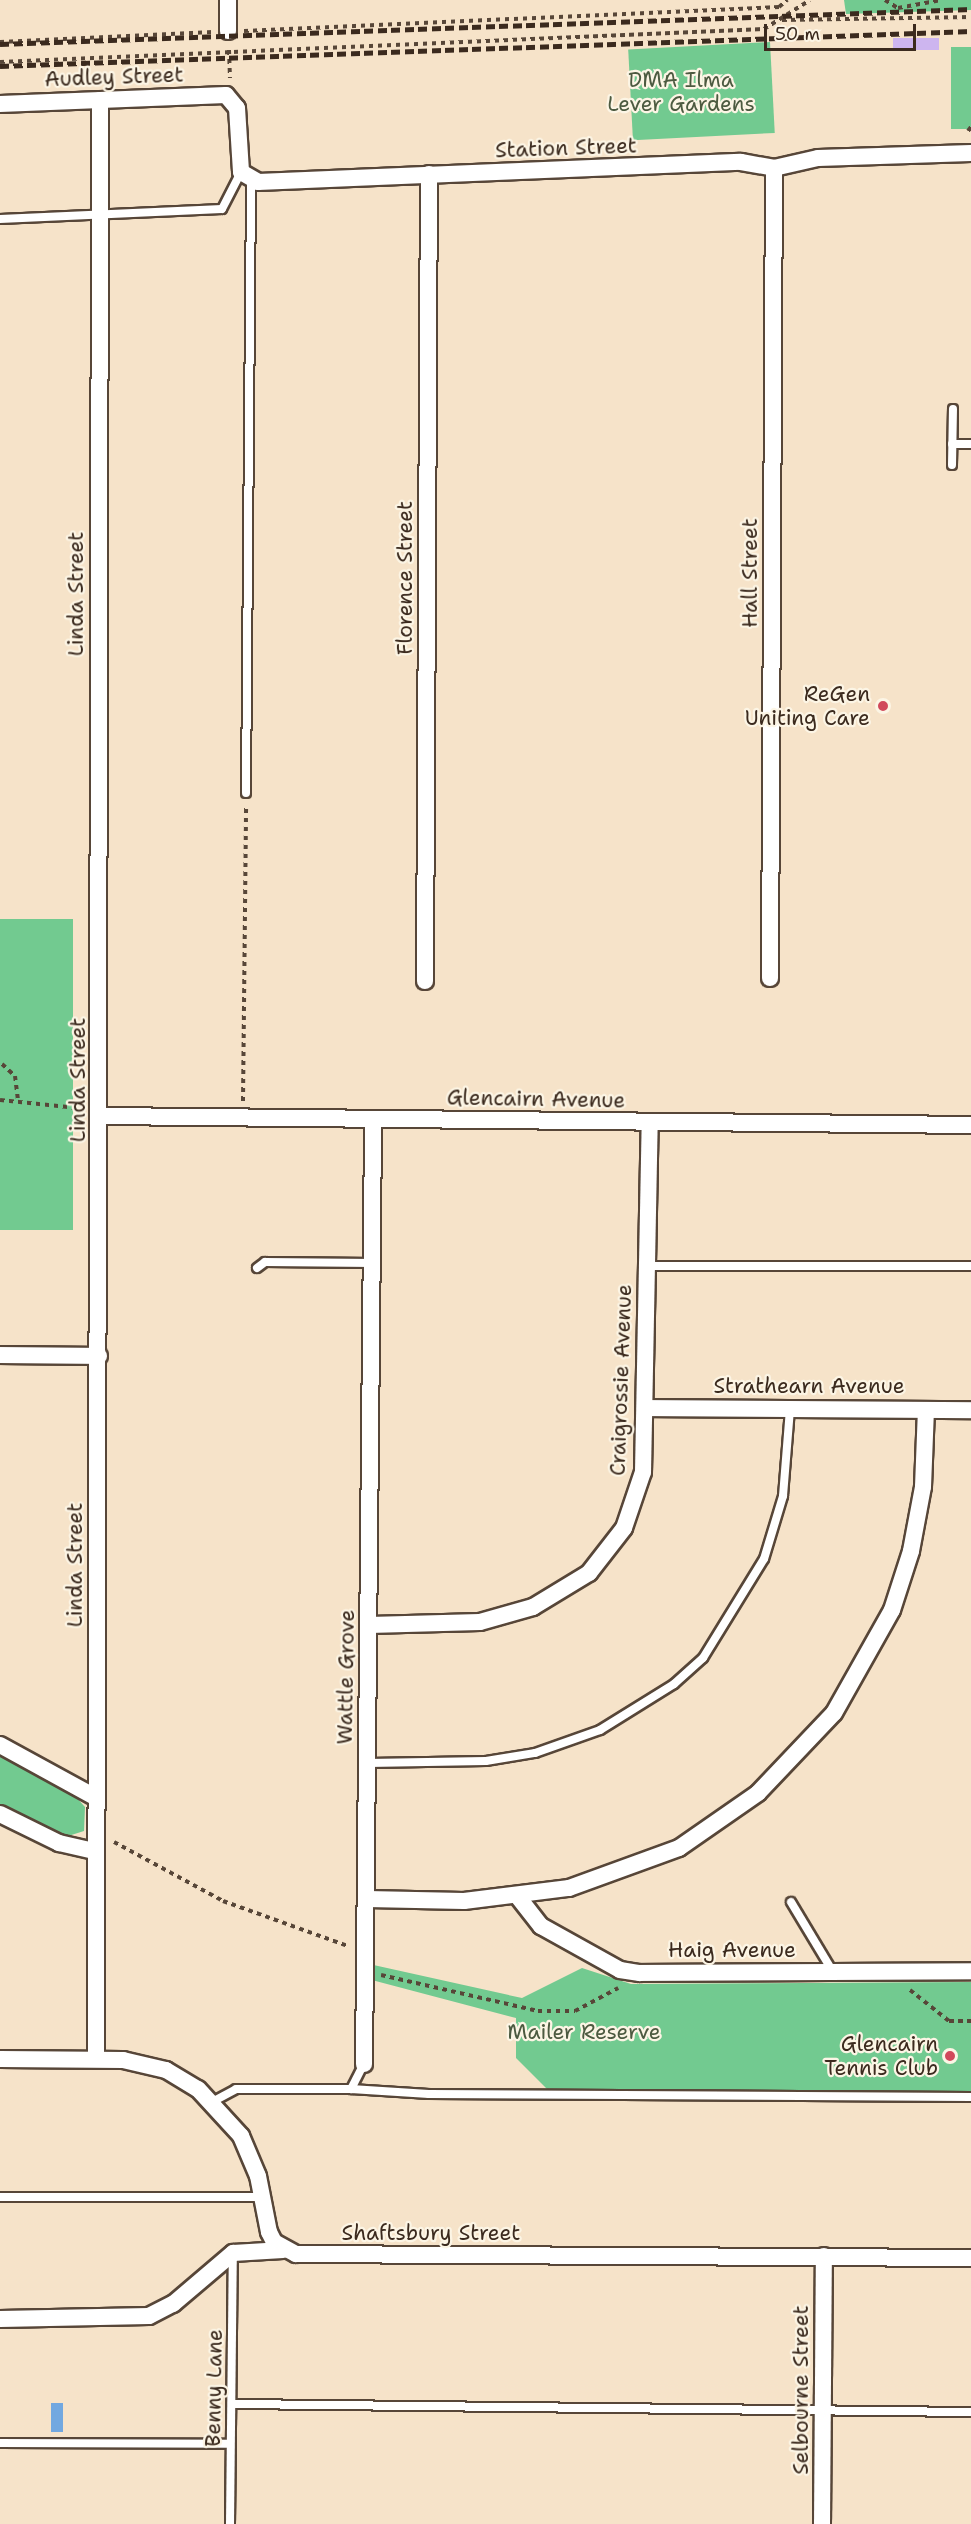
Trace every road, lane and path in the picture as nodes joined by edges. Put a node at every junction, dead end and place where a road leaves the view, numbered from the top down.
1 (228, 0) edge
2 (787, 0) edge
3 (810, 0) edge
4 (885, 0) edge
5 (940, 0) edge
6 (971, 17) edge
7 (781, 20) junction
8 (228, 31) junction
9 (0, 42) edge
10 (229, 52) junction
11 (0, 62) edge
12 (231, 97) junction
13 (100, 100) junction
14 (0, 104) edge
15 (971, 153) edge
16 (774, 168) junction
17 (429, 174) junction
18 (246, 176) junction
19 (102, 214) junction
20 (0, 219) edge
21 (953, 409) dead end
22 (952, 444) junction
23 (971, 444) edge
24 (952, 465) dead end
25 (246, 793) joint
26 (770, 978) dead end
27 (425, 981) dead end
28 (2, 1064) edge
29 (0, 1100) edge
30 (18, 1101) junction
31 (78, 1108) dead end
32 (101, 1116) junction
33 (243, 1118) junction
34 (373, 1119) junction
35 (650, 1123) junction
36 (971, 1125) edge
37 (374, 1263) junction
38 (648, 1266) junction
39 (971, 1266) edge
40 (257, 1268) dead end
41 (0, 1355) edge
42 (99, 1356) junction
43 (646, 1407) junction
44 (790, 1409) junction
45 (926, 1410) junction
46 (971, 1410) edge
47 (369, 1625) junction
48 (0, 1745) edge
49 (368, 1762) junction
50 (95, 1797) junction
51 (0, 1814) edge
52 (95, 1845) junction
53 (519, 1898) junction
54 (367, 1899) junction
55 (791, 1902) dead end
56 (366, 1951) junction
57 (971, 1971) edge
58 (833, 1972) junction
59 (0, 2059) edge
60 (96, 2059) junction
61 (364, 2064) joint
62 (351, 2089) junction
63 (971, 2097) edge
64 (213, 2102) junction
65 (0, 2197) edge
66 (262, 2197) junction
67 (283, 2250) junction
68 (233, 2253) junction
69 (824, 2256) junction
70 (971, 2259) edge
71 (0, 2319) edge
72 (234, 2404) junction
73 (823, 2410) junction
74 (971, 2412) edge
75 (0, 2444) edge
76 (230, 2444) junction
77 (230, 2524) edge
78 (822, 2524) edge

1 - 8 street
2 - 8 path
3 - 7 path
4 - 5 path
6 - 7 path
7 - 10 path
8 - 9 path
8 - 10 path
10 - 11 path
10 - 12 path
12 - 13 street, Audley Street
12 - 18 street
13 - 14 street, Audley Street
13 - 19 street, Linda Street
15 - 16 street, Station Street
16 - 17 street, Station Street
16 - 26 street, Hall Street
17 - 18 street, Station Street
17 - 27 street, Florence Street
18 - 19 lane
18 - 25 lane
19 - 20 lane
19 - 32 street, Linda Street
21 - 22 lane
22 - 23 lane
22 - 24 lane
25 - 33 path
28 - 30 path
29 - 30 path
30 - 31 path
32 - 33 street, Glencairn Avenue
32 - 42 street, Linda Street
33 - 34 street, Glencairn Avenue
34 - 35 street, Glencairn Avenue
34 - 37 street, Wattle Grove
35 - 36 street, Glencairn Avenue
35 - 38 street, Craigrossie Avenue
37 - 40 lane
37 - 47 street, Wattle Grove
38 - 39 lane
38 - 43 street, Craigrossie Avenue
41 - 42 street
42 - 50 street, Linda Street
43 - 44 street, Strathearn Avenue
43 - 47 street, Craigrossie Avenue
44 - 45 street, Strathearn Avenue
44 - 49 lane
45 - 46 street, Strathearn Avenue
45 - 53 street
47 - 49 street, Wattle Grove
48 - 50 street
49 - 54 street, Wattle Grove
50 - 52 street, Linda Street
51 - 52 street
52 - 56 path
52 - 60 street, Linda Street
53 - 54 street
53 - 58 street, Haig Avenue
54 - 56 street, Wattle Grove
55 - 58 lane
56 - 61 street, Wattle Grove
57 - 58 street, Haig Avenue
59 - 60 street
60 - 64 street
61 - 62 lane, Wattle Grove
62 - 63 lane
62 - 64 lane
64 - 66 street
65 - 66 lane
66 - 67 street
67 - 68 street, Shaftsbury Street
67 - 69 street, Shaftsbury Street
68 - 71 street
68 - 72 lane, Benny Lane
69 - 70 street, Shaftsbury Street
69 - 73 street, Selbourne Street
72 - 73 lane
72 - 76 lane, Benny Lane
73 - 74 lane
73 - 78 street, Selbourne Street
75 - 76 lane
76 - 77 lane, Benny Lane

